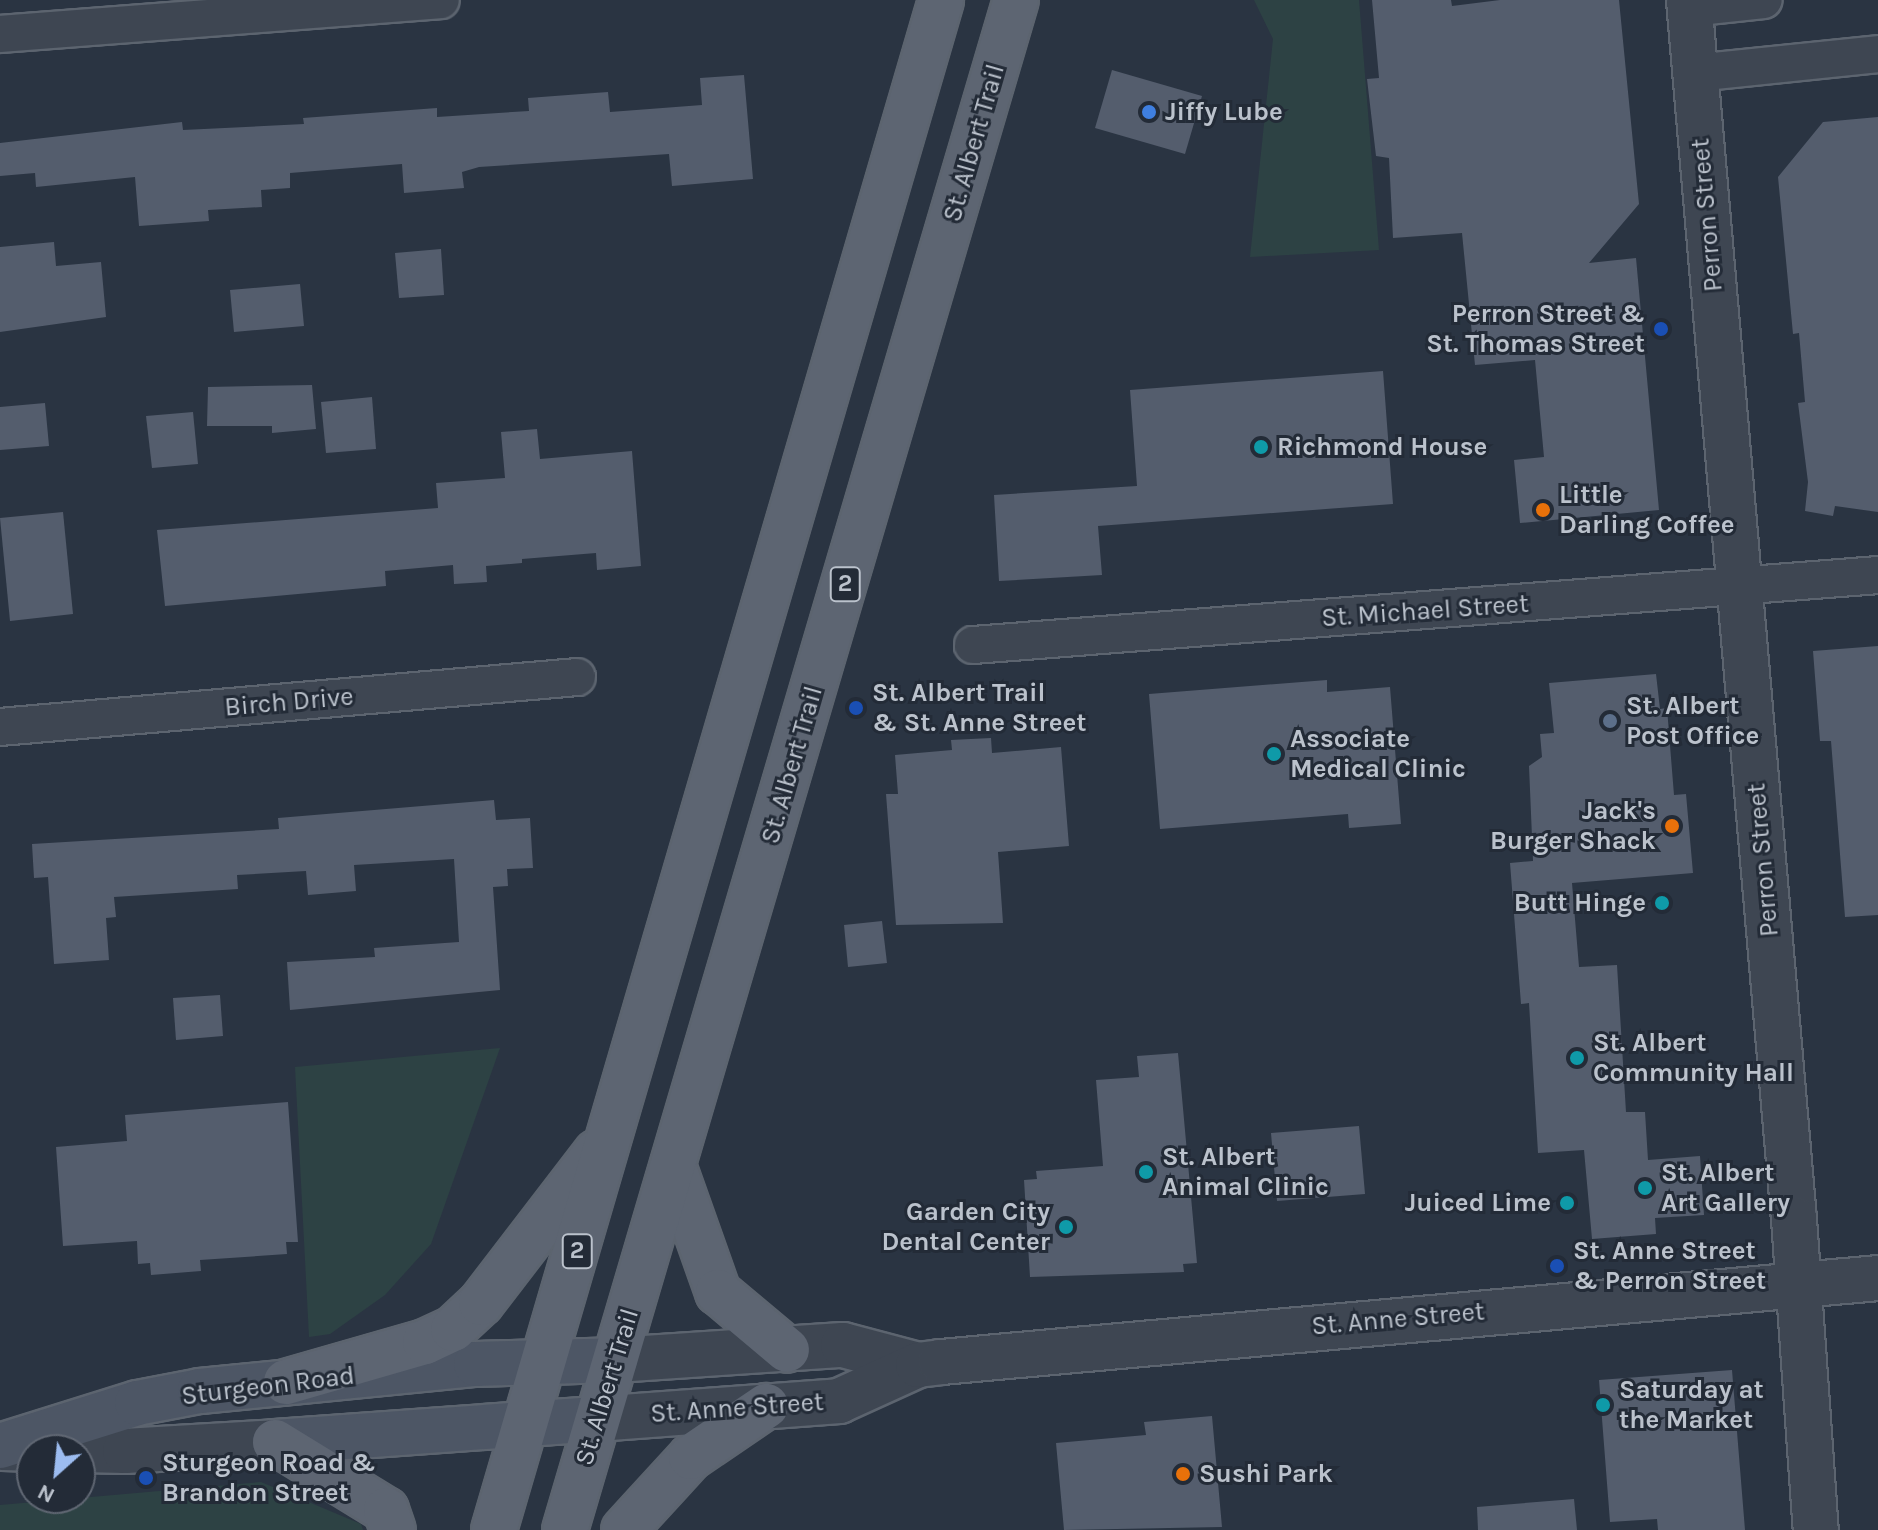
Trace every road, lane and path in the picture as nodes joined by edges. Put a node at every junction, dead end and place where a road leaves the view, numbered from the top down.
1 (441, 0) edge
2 (941, 0) edge
3 (1016, 0) edge
4 (1764, 0) edge
5 (1689, 4) edge
6 (0, 34) edge
7 (1878, 54) edge
8 (1695, 73) junction
9 (1878, 575) edge
10 (1740, 586) junction
11 (973, 645) dead end
12 (577, 677) dead end
13 (0, 727) edge
14 (608, 1138) junction
15 (674, 1168) junction
16 (1878, 1278) edge
17 (1799, 1283) junction
18 (787, 1350) junction
19 (615, 1360) junction
20 (543, 1364) junction
21 (918, 1365) junction
22 (286, 1382) junction
23 (766, 1406) junction
24 (596, 1419) junction
25 (525, 1425) junction
26 (275, 1442) junction
27 (0, 1447) edge
28 (393, 1530) edge
29 (494, 1530) edge
30 (565, 1530) edge
31 (624, 1530) edge
32 (1816, 1530) edge

1 - 6 street
2 - 14 main road, 2
3 - 15 main road, St. Albert Trail / 2
4 - 5 street
5 - 8 street, Perron Street
7 - 8 street
8 - 10 street, Perron Street
9 - 10 street, St. Michael Street
10 - 11 street, St. Michael Street
10 - 17 street, Perron Street
12 - 13 street, Birch Drive
14 - 20 main road, 2
14 - 22 main road
15 - 18 main road
15 - 19 main road, St. Albert Trail / 2
16 - 17 street, St. Anne Street
17 - 21 street, St. Anne Street
17 - 32 street, Perron Street
18 - 19 street, St. Anne Street
18 - 21 street, St. Anne Street
19 - 20 main road, Sturgeon Road
19 - 24 main road, St. Albert Trail / 2
20 - 22 main road, Sturgeon Road
20 - 25 main road, 2
21 - 23 street, St. Anne Street
22 - 27 main road, Sturgeon Road
23 - 24 street, St. Anne Street
23 - 31 main road
24 - 25 main road, Sturgeon Road
24 - 30 main road, St. Albert Trail / 2
25 - 26 main road, Sturgeon Road
25 - 29 main road, 2
26 - 27 street, Sturgeon Road
26 - 28 main road

